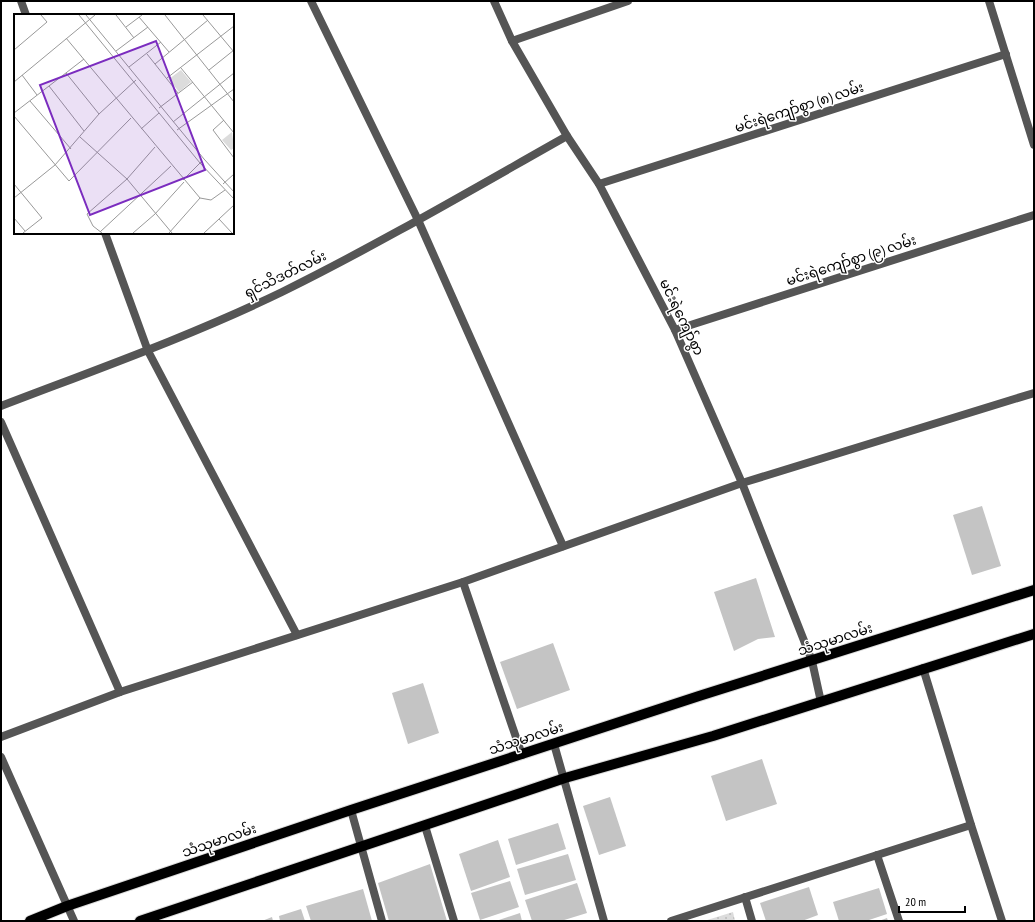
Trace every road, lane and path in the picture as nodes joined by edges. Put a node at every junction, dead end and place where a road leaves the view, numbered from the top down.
1 (21, 1) edge
2 (311, 1) edge
3 (494, 1) edge
4 (628, 1) edge
5 (989, 1) edge
6 (996, 1) edge
7 (992, 11) junction
8 (26, 14) edge
9 (512, 41) junction
10 (1006, 54) junction
11 (567, 136) junction
12 (1034, 146) edge
13 (599, 184) junction
14 (1034, 215) edge
15 (418, 220) junction
16 (105, 234) edge
17 (675, 330) junction
18 (148, 350) junction
19 (1034, 394) edge
20 (1, 406) edge
21 (1, 422) edge
22 (742, 483) junction
23 (563, 546) junction
24 (463, 582) junction
25 (1034, 590) edge
26 (1034, 634) edge
27 (297, 635) junction
28 (812, 661) junction
29 (923, 668) junction
30 (120, 692) junction
31 (821, 702) junction
32 (1, 737) edge
33 (554, 744) junction
34 (522, 755) junction
35 (1, 757) edge
36 (565, 778) junction
37 (351, 810) junction
38 (971, 825) junction
39 (425, 826) junction
40 (363, 847) junction
41 (877, 855) junction
42 (745, 897) junction
43 (67, 906) junction
44 (30, 921) edge
45 (74, 921) edge
46 (140, 921) edge
47 (382, 921) edge
48 (454, 921) edge
49 (604, 921) edge
50 (671, 921) edge
51 (752, 921) edge
52 (899, 921) edge
53 (1002, 921) edge

1 - 8 street
2 - 15 street
3 - 9 street, မင်းရဲကျော်စွာ
4 - 9 street
5 - 7 street
6 - 7 street
7 - 10 street
9 - 11 street, မင်းရဲကျော်စွာ
10 - 12 street
10 - 13 street, မင်းရဲကျော်စွာ (၈) လမ်း
11 - 13 street, မင်းရဲကျော်စွာ
11 - 15 street, ရှင်သိဒတ်လမ်း
13 - 17 street, မင်းရဲကျော်စွာ
14 - 17 street, မင်းရဲကျော်စွာ (၉) လမ်း
15 - 18 street, ရှင်သိဒတ်လမ်း
15 - 23 street
16 - 18 street
17 - 22 street, မင်းရဲကျော်စွာ
18 - 20 street, ရှင်သိဒတ်လမ်း
18 - 27 street
19 - 22 street
21 - 30 street
22 - 23 street
22 - 28 street, မင်းရဲကျော်စွာ
23 - 24 street
24 - 27 street
24 - 34 street
25 - 28 main road, သံသုမာလမ်း
26 - 29 main road
27 - 30 street
28 - 31 street, မင်းရဲကျော်စွာ
28 - 33 main road, သံသုမာလမ်း
29 - 31 main road
29 - 38 street
30 - 32 street
31 - 36 main road
33 - 34 main road, သံသုမာလမ်း
33 - 36 street
34 - 37 main road, သံသုမာလမ်း
35 - 43 street
36 - 39 main road
36 - 49 street
37 - 40 street
37 - 43 main road, သံသုမာလမ်း
38 - 41 street
38 - 53 street
39 - 40 main road
39 - 48 street
40 - 46 main road
40 - 47 street
41 - 42 street
41 - 52 street
42 - 50 street
42 - 51 street
43 - 44 main road, သံသုမာလမ်း
43 - 45 street

